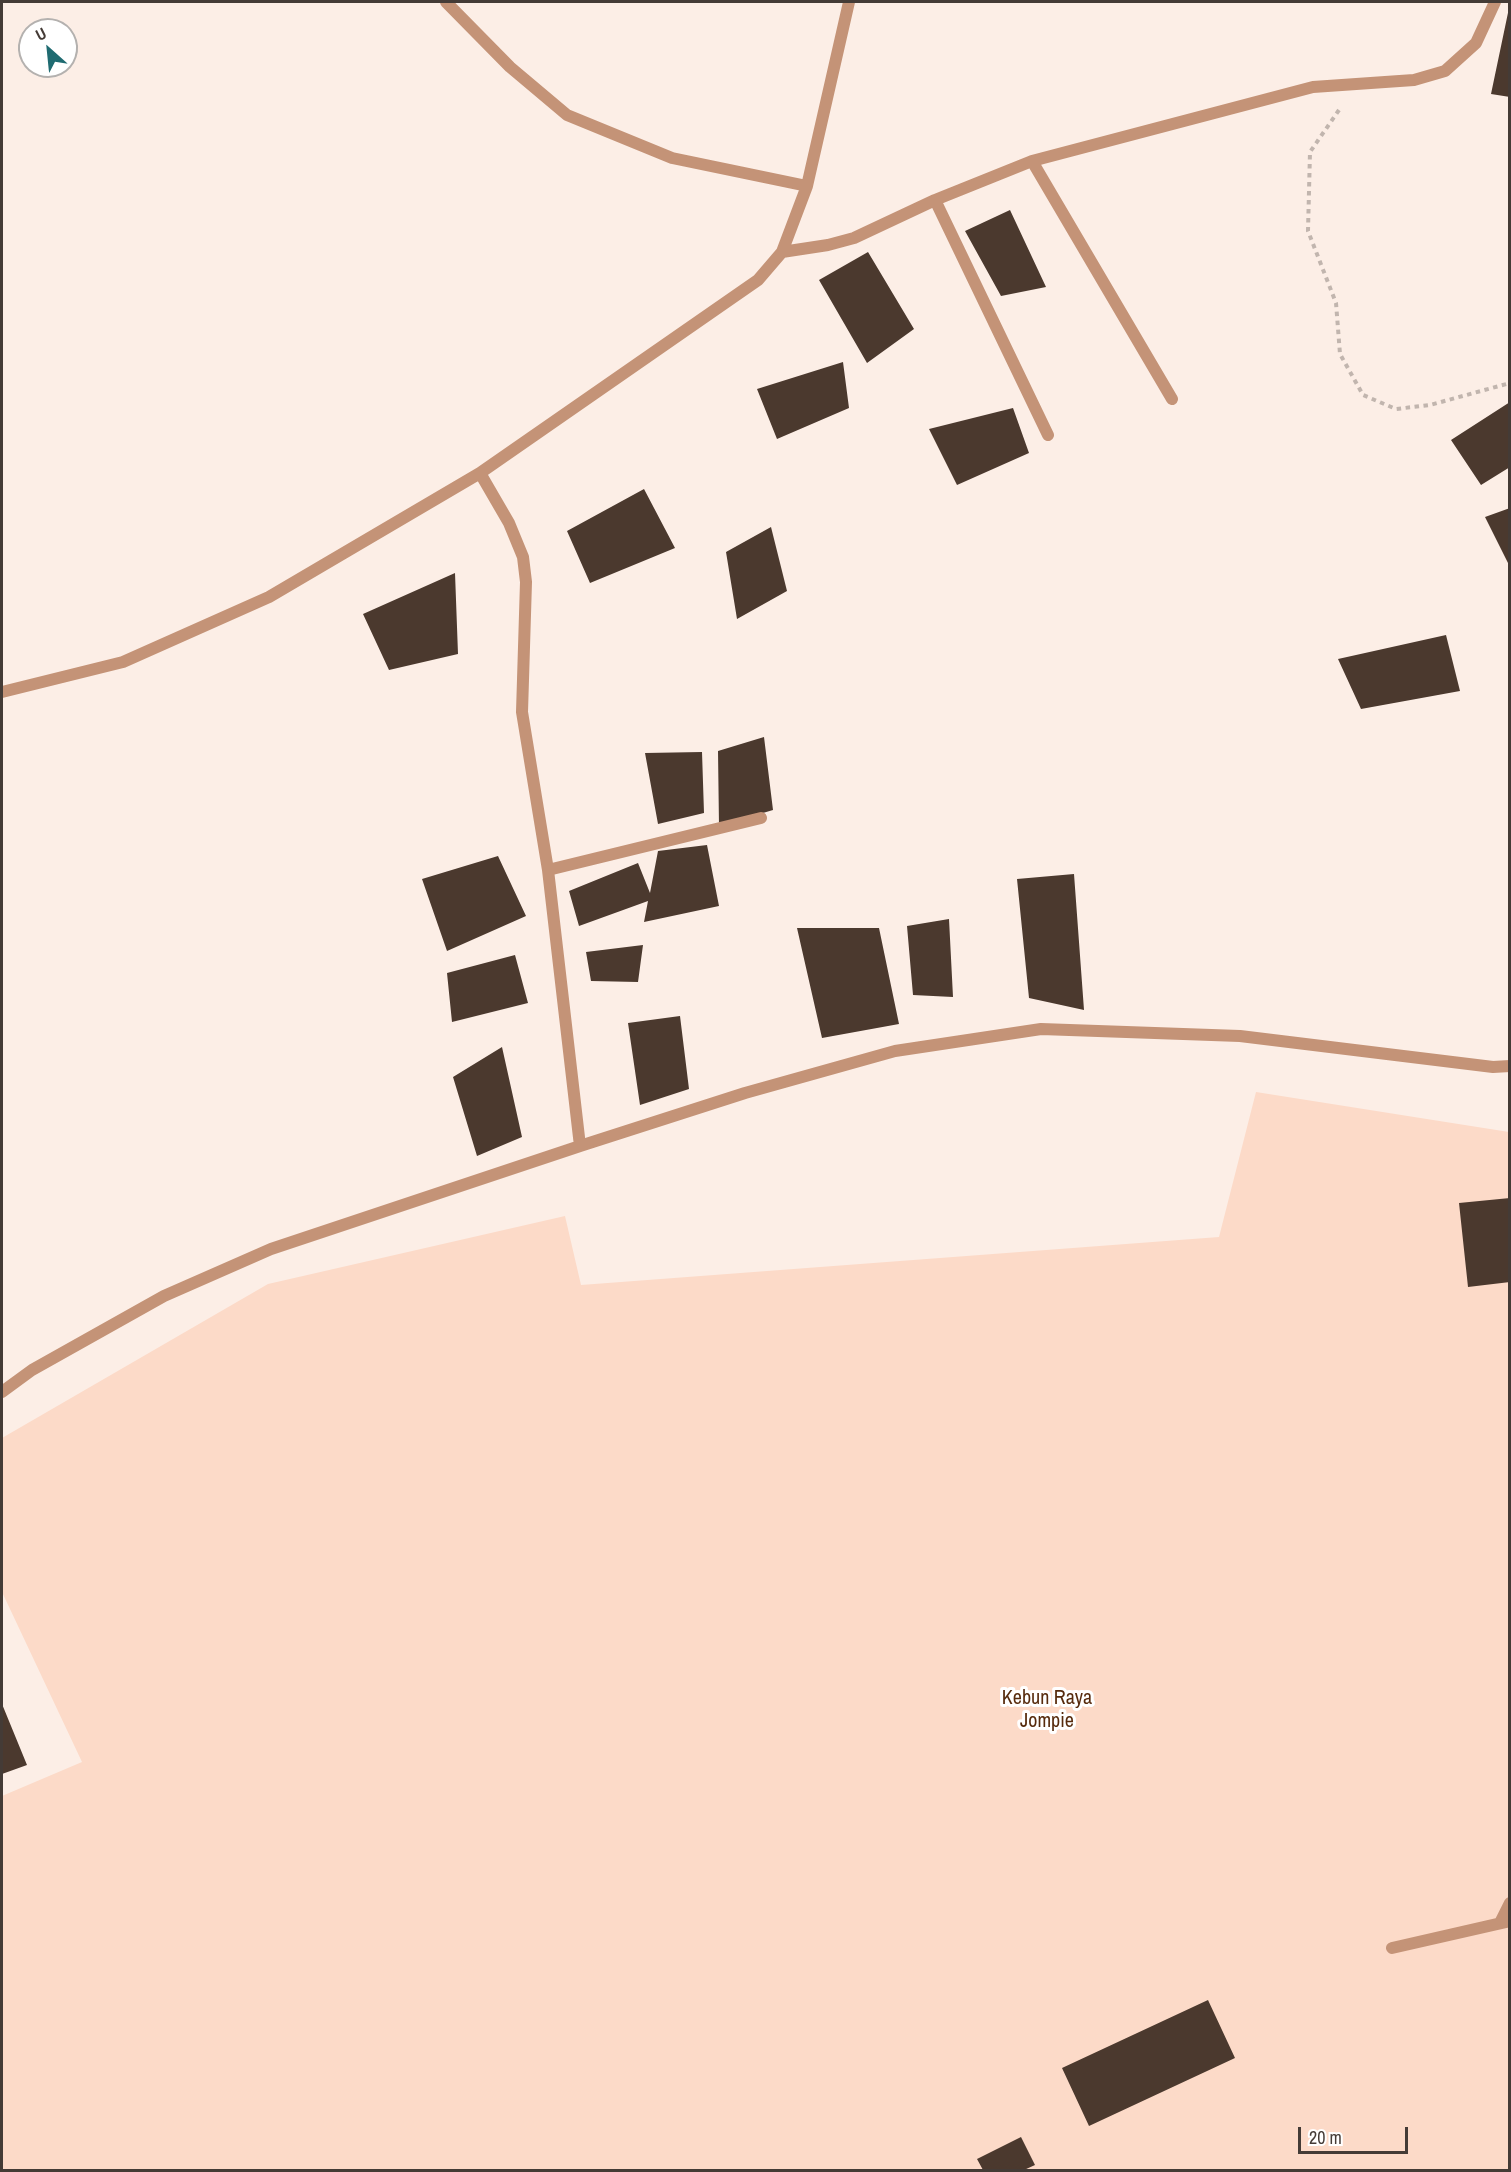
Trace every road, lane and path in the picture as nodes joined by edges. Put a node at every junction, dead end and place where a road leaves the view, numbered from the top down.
1 (446, 2) edge
2 (849, 2) edge
3 (1495, 2) edge
4 (1357, 84) junction
5 (1032, 161) junction
6 (807, 186) junction
7 (935, 200) junction
8 (782, 252) junction
9 (1509, 383) edge
10 (1172, 399) dead end
11 (1048, 435) dead end
12 (480, 473) junction
13 (2, 693) edge
14 (760, 818) dead end
15 (548, 870) junction
16 (1509, 1066) edge
17 (580, 1146) junction
18 (2, 1392) edge
19 (1509, 1903) edge
20 (1505, 1922) edge
21 (1392, 1948) dead end

1 - 6 street
2 - 6 street
3 - 4 street
4 - 5 street
4 - 9 path
5 - 7 street
5 - 10 street
6 - 8 street
7 - 8 street
7 - 11 street
8 - 12 street
12 - 13 street
12 - 15 street
14 - 15 street
15 - 17 street
16 - 17 street
17 - 18 street
19 - 20 street
20 - 21 street

